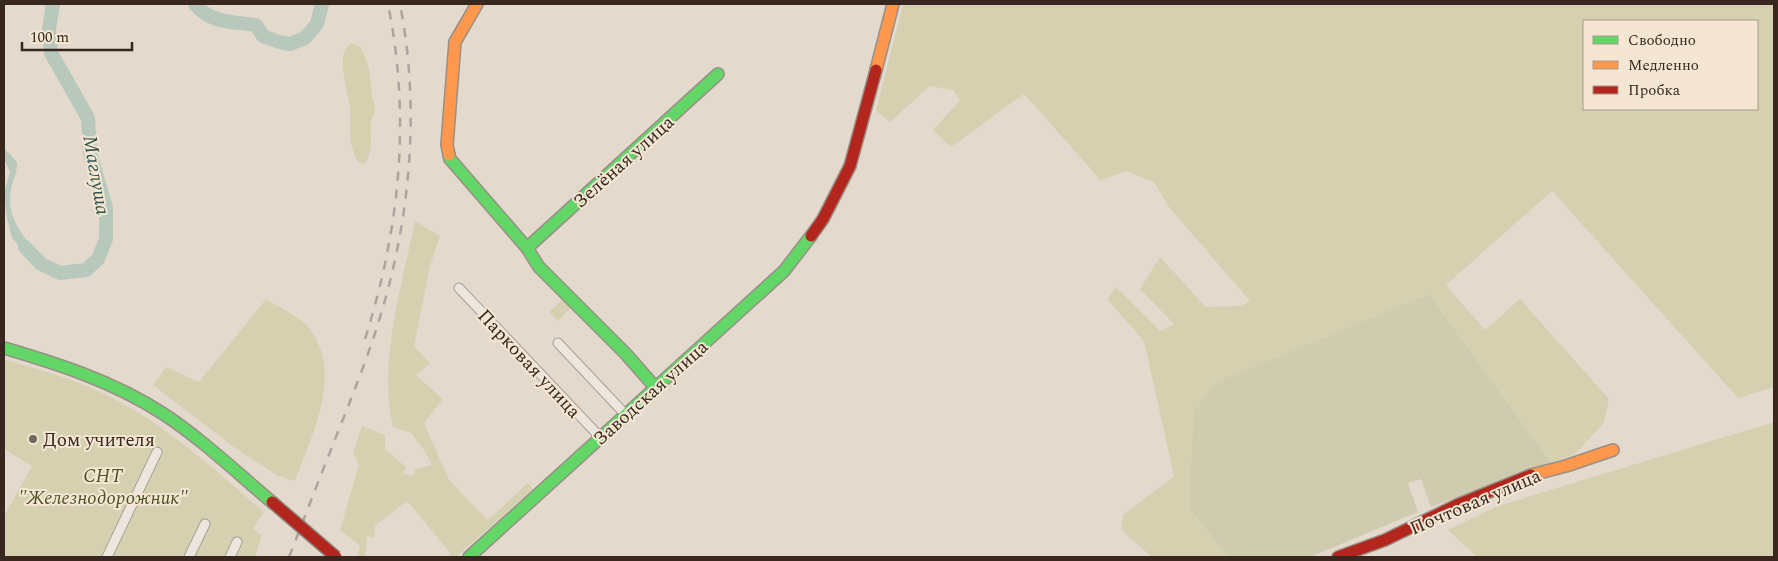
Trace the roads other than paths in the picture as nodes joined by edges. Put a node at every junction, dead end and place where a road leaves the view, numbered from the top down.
1 (477, 4) edge
2 (893, 4) edge
3 (718, 74) dead end
4 (528, 248) junction
5 (459, 288) dead end
6 (558, 343) dead end
7 (4, 348) edge
8 (655, 387) junction
9 (625, 414) junction
10 (600, 437) junction
11 (1614, 450) dead end
12 (157, 452) dead end
13 (205, 524) dead end
14 (237, 542) dead end
15 (107, 557) edge
16 (189, 557) edge
17 (230, 557) edge
18 (336, 557) edge
19 (469, 557) edge
20 (1338, 557) edge

1 - 4 main road
2 - 8 main road, Заводская улица
3 - 4 main road, Зелёная улица
4 - 8 main road
5 - 10 street, Парковая улица
6 - 9 street
7 - 18 main road, bridge
8 - 9 main road, Заводская улица
9 - 10 main road, Заводская улица
10 - 19 main road, Заводская улица
11 - 20 main road, Почтовая улица
12 - 15 street
13 - 16 street
14 - 17 street

